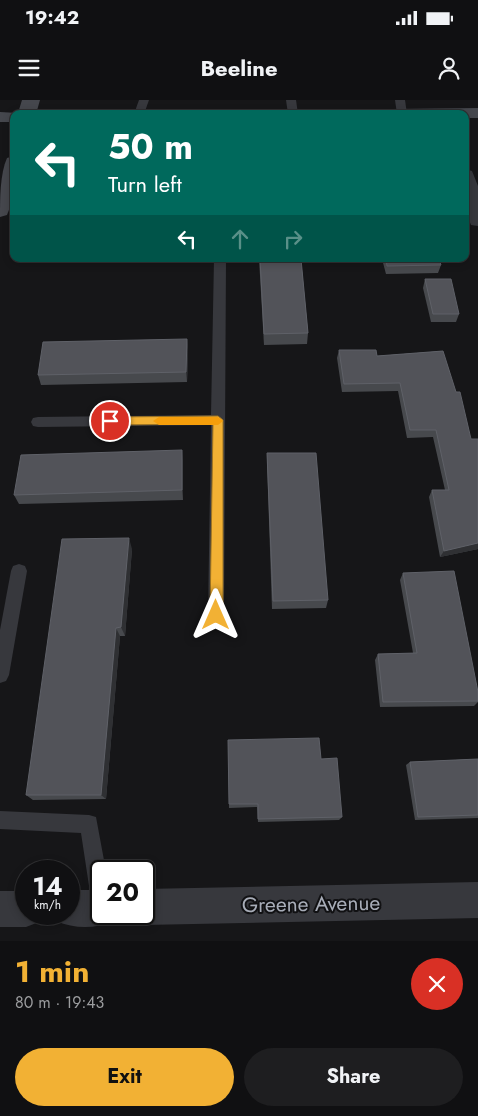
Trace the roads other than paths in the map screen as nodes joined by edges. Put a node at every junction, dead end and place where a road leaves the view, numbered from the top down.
1 (10, 175) edge
2 (469, 189) edge
3 (0, 211) edge
4 (478, 220) edge
5 (220, 262) edge
6 (218, 420) junction
7 (38, 422) dead end
8 (19, 572) dead end
9 (216, 615) dead end
10 (0, 675) edge
11 (0, 820) edge
12 (95, 860) edge
13 (478, 900) edge
14 (155, 907) edge
15 (0, 909) edge
16 (15, 909) edge

1 - 3 street
2 - 4 street
5 - 6 lane
6 - 7 lane
6 - 9 lane
8 - 10 lane
11 - 12 lane
13 - 14 street, Greene Avenue
15 - 16 street

